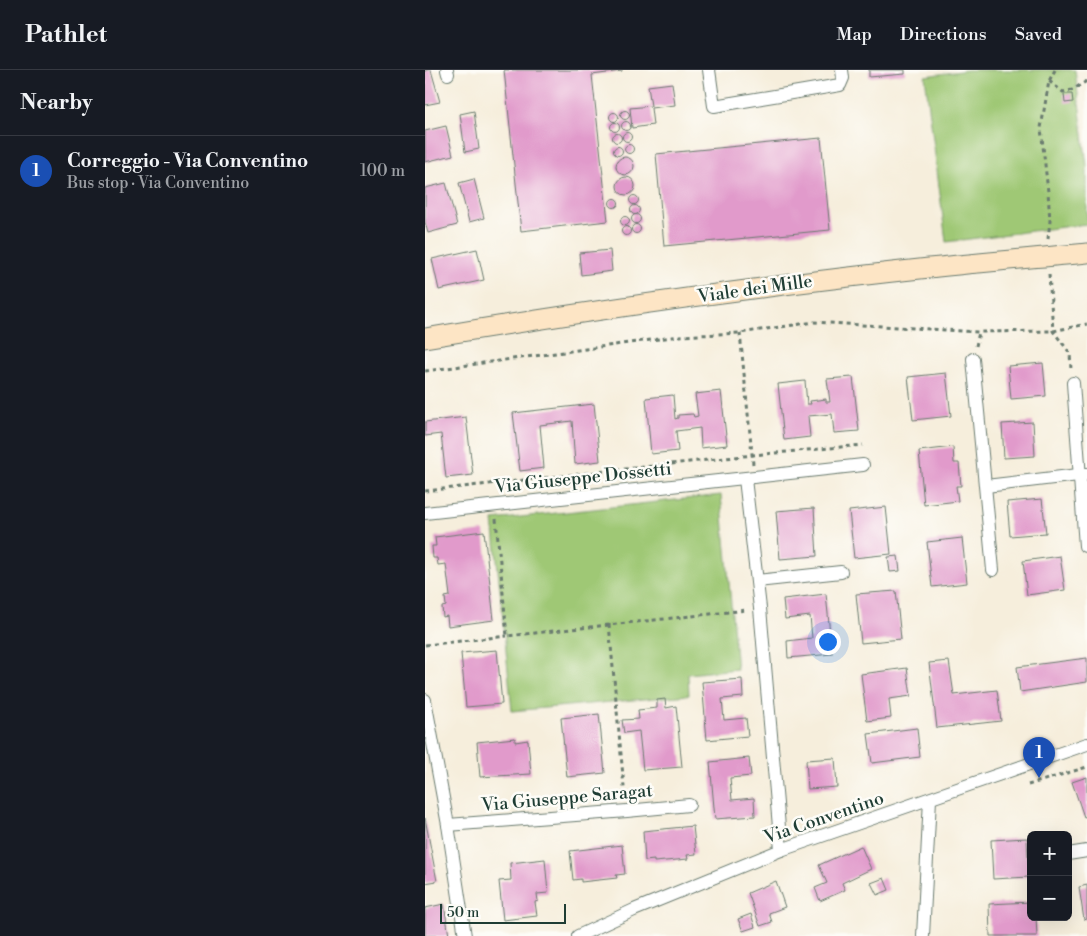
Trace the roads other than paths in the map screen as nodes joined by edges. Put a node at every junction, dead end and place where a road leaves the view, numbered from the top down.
1 (709, 70) edge
2 (842, 70) edge
3 (1087, 253) edge
4 (425, 338) edge
5 (973, 360) dead end
6 (1073, 383) road end
7 (863, 465) dead end
8 (1083, 474) edge
9 (750, 478) junction
10 (986, 486) junction
11 (425, 514) edge
12 (1085, 546) dead end
13 (993, 570) dead end
14 (841, 572) dead end
15 (757, 581) junction
16 (425, 700) edge
17 (1087, 744) edge
18 (930, 799) junction
19 (689, 805) dead end
20 (448, 825) junction
21 (781, 850) junction
22 (1087, 851) edge
23 (1072, 853) edge
24 (465, 936) edge
25 (578, 936) edge
26 (923, 936) edge

1 - 2 street
3 - 4 main road, Viale dei Mille
5 - 10 street
6 - 8 street
7 - 9 street, Via Giuseppe Dossetti
8 - 10 street
8 - 12 street
9 - 11 street, Via Giuseppe Dossetti
9 - 15 street
10 - 13 street
14 - 15 street
15 - 21 street
16 - 20 street
17 - 18 street, Via Conventino
18 - 21 street, Via Conventino
18 - 26 street
19 - 20 street, Via Giuseppe Saragat
20 - 24 street
21 - 25 street, Via Conventino
22 - 23 street

